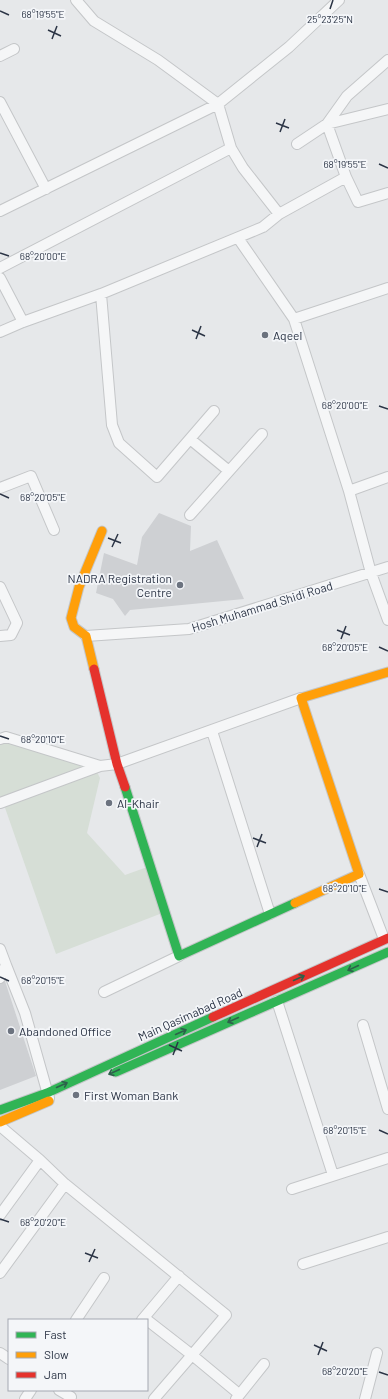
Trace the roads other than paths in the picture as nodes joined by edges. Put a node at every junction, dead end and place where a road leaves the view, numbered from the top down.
1 (76, 0) edge
2 (339, 0) edge
3 (14, 49) dead end
4 (0, 56) edge
5 (388, 60) edge
6 (0, 102) edge
7 (218, 104) junction
8 (388, 109) edge
9 (327, 124) junction
10 (297, 144) dead end
11 (231, 148) junction
12 (346, 177) junction
13 (46, 189) junction
14 (388, 193) edge
15 (0, 211) edge
16 (278, 214) junction
17 (238, 238) junction
18 (0, 268) edge
19 (0, 278) edge
20 (388, 288) edge
21 (101, 294) junction
22 (294, 319) junction
23 (23, 322) junction
24 (0, 332) edge
25 (214, 411) dead end
26 (262, 434) dead end
27 (190, 439) junction
28 (229, 471) junction
29 (388, 477) edge
30 (0, 488) edge
31 (349, 491) junction
32 (190, 515) dead end
33 (54, 530) dead end
34 (102, 531) dead end
35 (388, 567) edge
36 (371, 573) junction
37 (0, 587) edge
38 (388, 620) edge
39 (0, 636) edge
40 (86, 636) junction
41 (388, 672) edge
42 (301, 698) junction
43 (212, 731) junction
44 (0, 739) edge
45 (116, 764) junction
46 (100, 766) junction
47 (0, 803) edge
48 (359, 874) junction
49 (270, 914) junction
50 (386, 938) edge
51 (0, 949) edge
52 (388, 952) edge
53 (179, 956) junction
54 (6, 965) junction
55 (0, 978) edge
56 (104, 992) dead end
57 (278, 1001) junction
58 (363, 1025) dead end
59 (48, 1096) junction
60 (388, 1109) edge
61 (0, 1110) edge
62 (0, 1122) edge
63 (0, 1126) edge
64 (388, 1158) edge
65 (40, 1160) junction
66 (333, 1175) junction
67 (65, 1184) junction
68 (292, 1189) dead end
69 (0, 1215) edge
70 (388, 1237) edge
71 (303, 1264) dead end
72 (0, 1273) edge
73 (179, 1276) junction
74 (104, 1278) dead end
75 (77, 1319) edge
76 (146, 1319) edge
77 (148, 1322) edge
78 (377, 1353) dead end
79 (192, 1355) junction
80 (264, 1364) dead end
81 (62, 1391) edge
82 (73, 1395) edge
83 (237, 1397) edge
84 (154, 1399) edge
85 (365, 1399) edge

1 - 7 street
2 - 7 street
3 - 4 street
5 - 9 street
6 - 13 street
7 - 11 street
7 - 13 street
8 - 9 street
9 - 10 street
9 - 12 street
11 - 16 street
11 - 18 street
12 - 14 street
12 - 16 street
13 - 15 street
16 - 17 street
17 - 21 street
17 - 22 street
19 - 23 street
20 - 22 street
21 - 23 street
21 - 27 street
22 - 31 street
23 - 24 street
25 - 27 street
26 - 28 street
27 - 28 street
28 - 32 street
29 - 31 street
30 - 33 street
31 - 36 street
34 - 40 street
35 - 36 street, Hosh Muhammad Shidi Road
36 - 38 street
36 - 40 street, Hosh Muhammad Shidi Road
37 - 39 street
40 - 45 street
41 - 42 street
42 - 43 street
42 - 48 street
43 - 45 street
43 - 49 street
44 - 46 street
45 - 46 street
45 - 53 street
46 - 47 street
48 - 49 street
48 - 50 street
49 - 53 street
59 -> 50 street, Main Qasimabad Road
51 - 54 street
52 -> 57 street, Main Qasimabad Road
53 - 56 street
54 - 55 street
54 - 59 street
57 -> 59 street, Main Qasimabad Road
57 - 66 street
58 - 60 street
59 - 61 street, Main Qasimabad Road
59 - 62 street, Main Qasimabad Road
63 - 65 street
64 - 66 street
65 - 67 street
65 - 69 street
66 - 68 street
67 - 72 street
67 - 73 street
70 - 71 street
73 - 76 street
73 - 79 street
74 - 75 street
77 - 79 street
78 - 85 street
79 - 83 street
79 - 84 street
80 - 83 street
81 - 82 street

